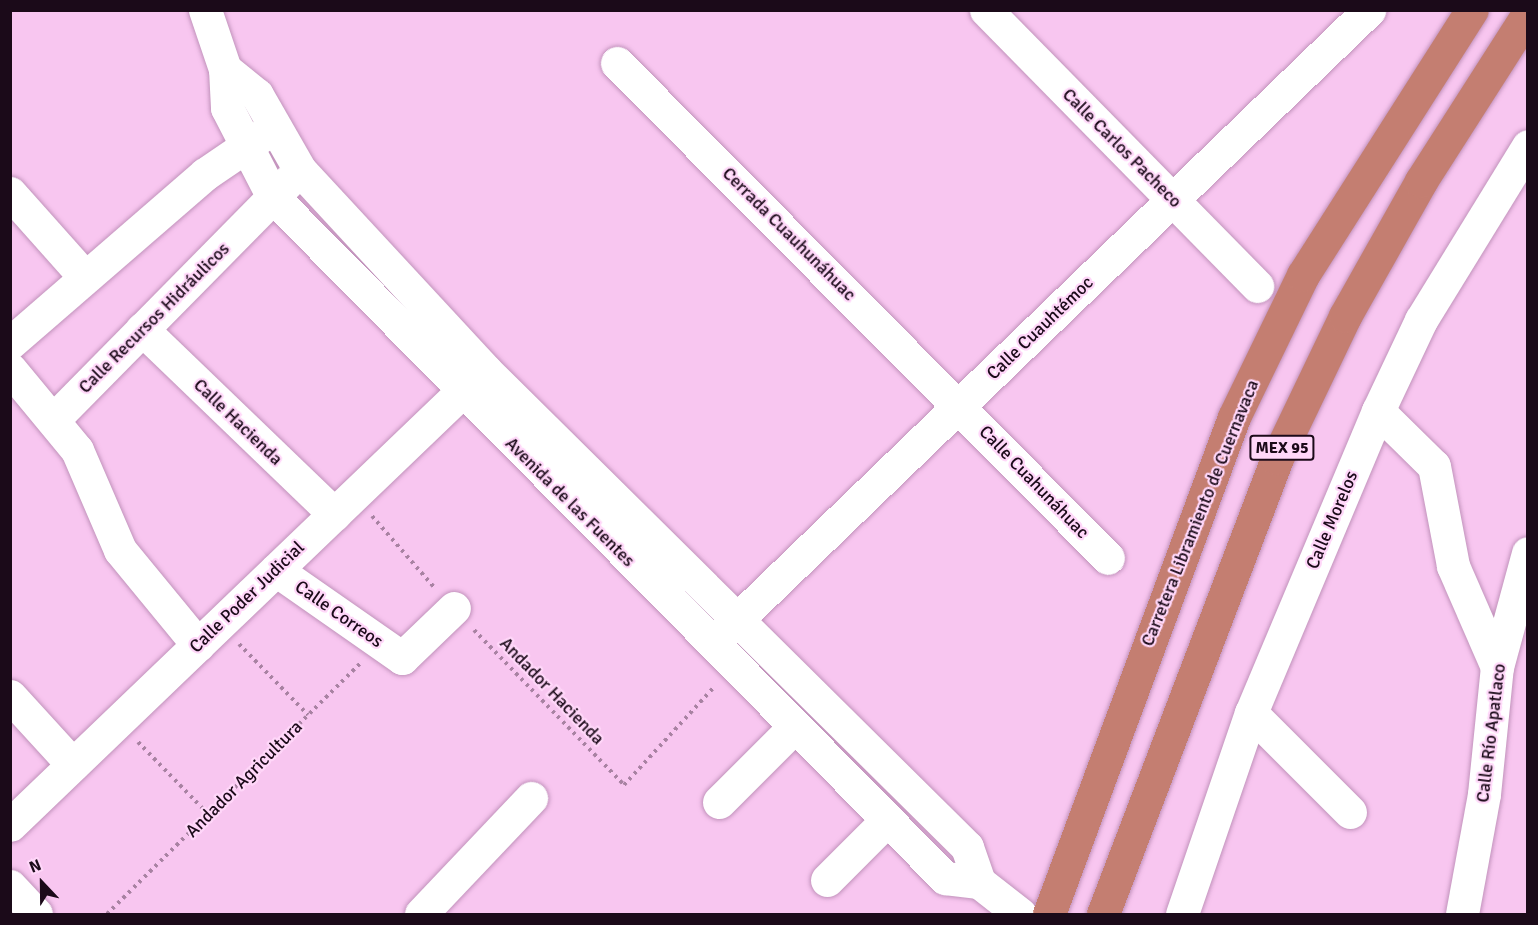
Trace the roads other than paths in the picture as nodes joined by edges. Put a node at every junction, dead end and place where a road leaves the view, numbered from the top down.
1 (205, 10) edge
2 (986, 10) edge
3 (1370, 10) edge
4 (1472, 10) edge
5 (1527, 14) edge
6 (617, 63) dead end
7 (225, 69) junction
8 (273, 131) junction
9 (242, 145) junction
10 (1527, 146) edge
11 (300, 170) junction
12 (10, 193) edge
13 (273, 196) junction
14 (1173, 200) junction
15 (84, 276) junction
16 (1257, 286) dead end
17 (142, 329) junction
18 (10, 343) edge
19 (10, 369) edge
20 (473, 381) junction
21 (961, 405) junction
22 (1378, 411) junction
23 (54, 418) junction
24 (344, 505) junction
25 (1527, 553) edge
26 (1108, 558) dead end
27 (276, 570) junction
28 (454, 608) road end
29 (735, 622) junction
30 (209, 634) junction
31 (722, 655) junction
32 (1497, 667) junction
33 (10, 696) edge
34 (1251, 713) junction
35 (794, 727) junction
36 (73, 765) junction
37 (531, 798) dead end
38 (719, 802) dead end
39 (1350, 812) dead end
40 (887, 820) junction
41 (10, 825) edge
42 (827, 880) dead end
43 (10, 886) edge
44 (996, 902) edge
45 (36, 915) edge
46 (421, 915) edge
47 (1049, 915) edge
48 (1103, 915) edge
49 (1182, 915) edge
50 (1462, 915) edge

1 - 7 street, Avenida de las Fuentes
2 - 14 street, Calle Carlos Pacheco
3 - 14 street, Calle Cuauhtémoc
4 - 47 highway, Carretera Libramiento de Cuernavaca / MEX 95
5 - 48 highway, MEX 95
6 - 21 street, Cerrada Cuauhunáhuac
7 - 8 street, Avenida de las Fuentes
7 - 9 street, Avenida de las Fuentes
8 - 9 street
8 - 11 street, Avenida de las Fuentes
9 - 13 street, Avenida de las Fuentes
9 - 15 street
10 - 22 street, Calle Morelos
11 - 13 street, Calle Recursos Hidráulicos
11 - 20 street, Avenida de las Fuentes
12 - 15 street
13 - 17 street, Calle Recursos Hidráulicos
13 - 20 street, Avenida de las Fuentes
14 - 16 street, Calle Carlos Pacheco
14 - 21 street, Calle Cuauhtémoc
15 - 18 street
17 - 23 street, Calle Recursos Hidráulicos
17 - 24 street, Calle Hacienda
19 - 23 street
20 - 24 street, Calle Poder Judicial
20 - 29 street, Avenida de las Fuentes
20 - 31 street, Avenida de las Fuentes
21 - 26 street, Calle Cuahunáhuac
21 - 29 street, Calle Cuauhtémoc
22 - 32 street
22 - 34 street, Calle Morelos
23 - 30 street
24 - 27 street, Calle Poder Judicial
25 - 32 street, Calle Río Apatlaco
27 - 28 street, Calle Correos
27 - 30 street, Calle Poder Judicial
29 - 31 street, Calle Cuauhtémoc
29 - 44 street, Avenida de las Fuentes
30 - 36 street, Calle Poder Judicial
31 - 35 street, Avenida de las Fuentes
32 - 50 street, Calle Río Apatlaco
33 - 36 street
34 - 39 street
34 - 49 street, Calle Morelos
35 - 38 street
35 - 40 street, Avenida de las Fuentes
36 - 41 street, Calle Poder Judicial
37 - 46 street
40 - 42 street
40 - 44 street, Avenida de las Fuentes
43 - 45 street

